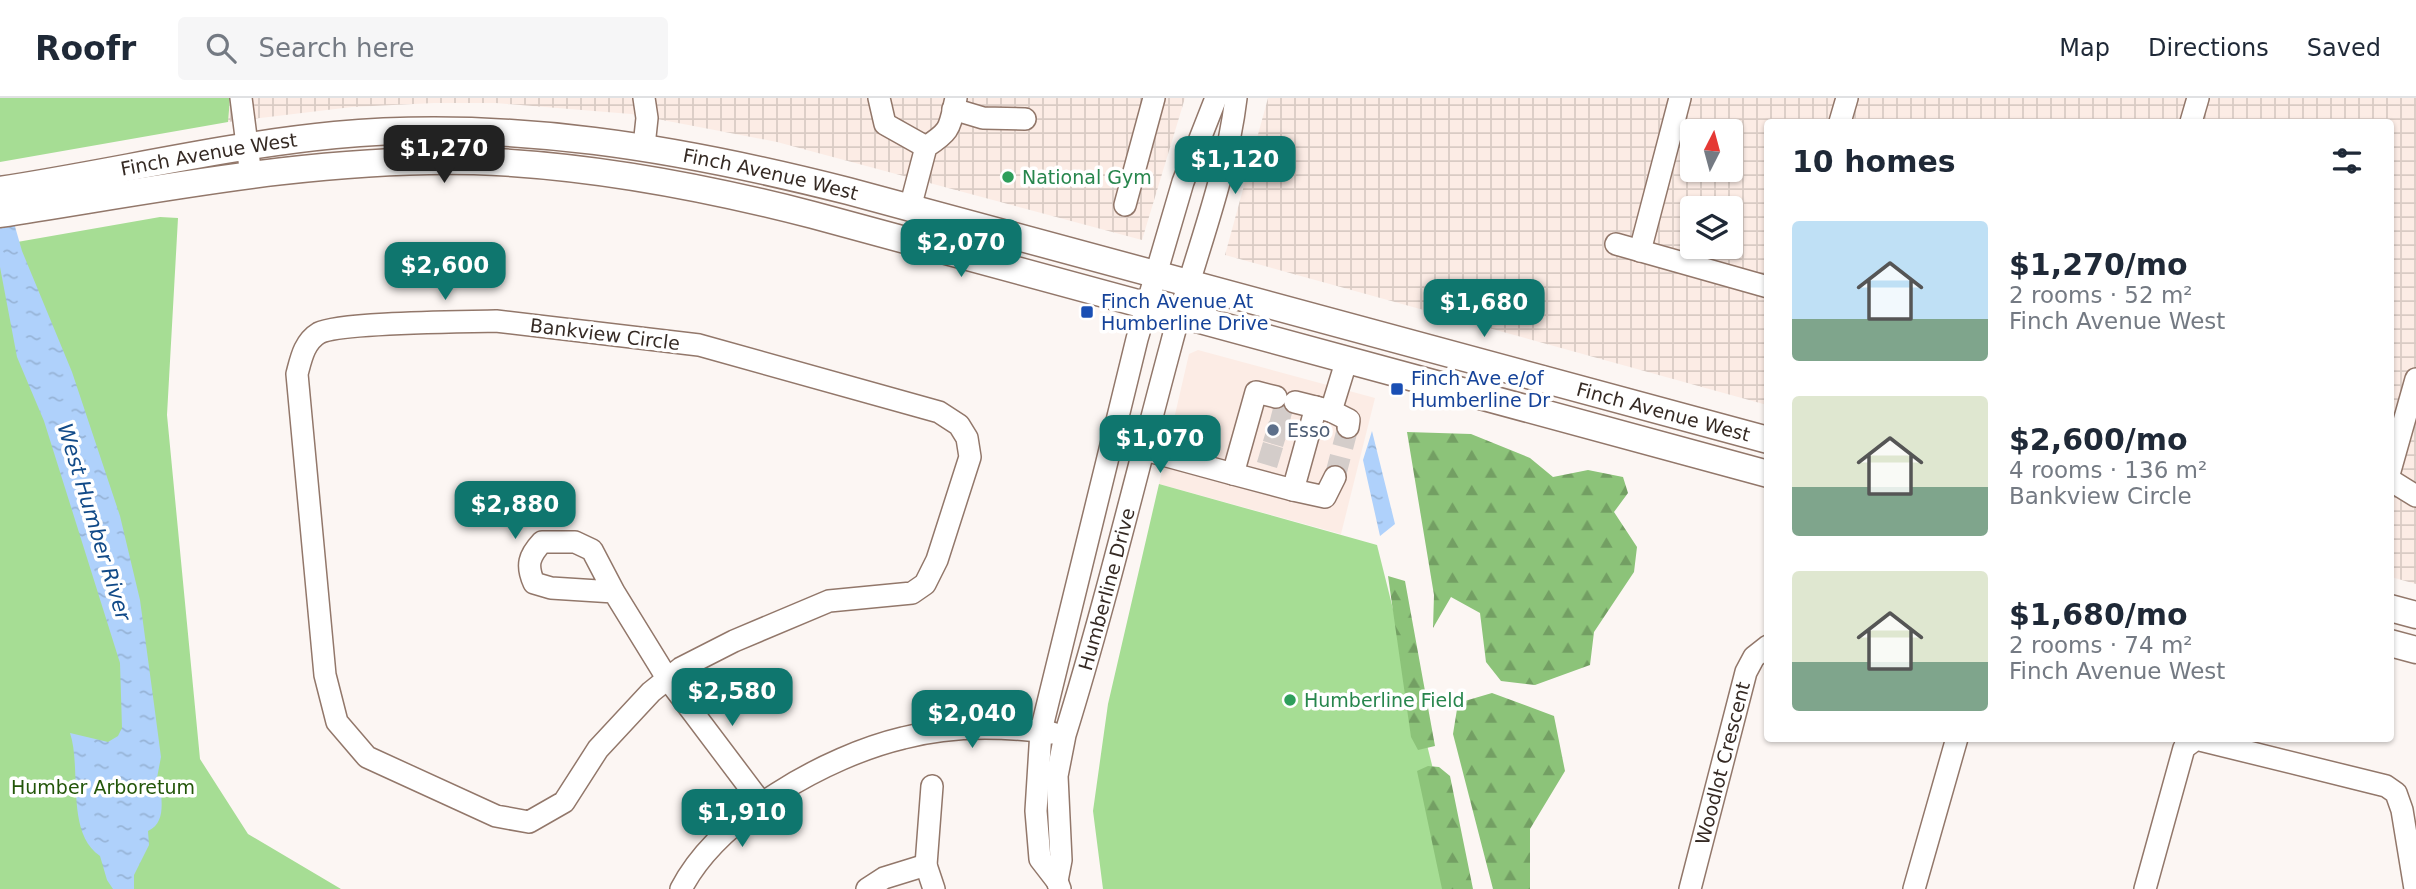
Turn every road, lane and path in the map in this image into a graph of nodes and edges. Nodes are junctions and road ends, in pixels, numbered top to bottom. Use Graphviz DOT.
graph roads {
  1 [pos="241,98"];
  2 [pos="644,98"];
  3 [pos="879,98"];
  4 [pos="1154,98"];
  5 [pos="1216,98"];
  6 [pos="1236,98"];
  7 [pos="1680,98"];
  8 [pos="1847,98"];
  9 [pos="2198,98"];
  10 [pos="955,104"];
  11 [pos="1025,119"];
  12 [pos="1841,119"];
  13 [pos="2193,119"];
  14 [pos="644,146"];
  15 [pos="247,147"];
  16 [pos="926,147"];
  17 [pos="251,176"];
  18 [pos="0,190"];
  19 [pos="71,191"];
  20 [pos="1125,205"];
  21 [pos="910,208"];
  22 [pos="0,214"];
  23 [pos="1616,244"];
  24 [pos="1640,251"];
  25 [pos="1156,275"];
  26 [pos="1188,284"];
  27 [pos="1764,286"];
  28 [pos="1147,305"];
  29 [pos="1180,314"];
  30 [pos="1347,359"];
  31 [pos="2416,379"];
  32 [pos="1287,417"];
  33 [pos="1348,428"];
  34 [pos="1764,439"];
  35 [pos="1144,450"];
  36 [pos="1270,455"];
  37 [pos="2394,457"];
  38 [pos="1764,473"];
  39 [pos="1233,474"];
  40 [pos="1335,477"];
  41 [pos="2394,482"];
  42 [pos="1293,490"];
  43 [pos="2415,495"];
  44 [pos="614,592"];
  45 [pos="2394,609"];
  46 [pos="2416,615"];
  47 [pos="2394,644"];
  48 [pos="1764,649"];
  49 [pos="2416,650"];
  50 [pos="667,678"];
  51 [pos="1041,732"];
  52 [pos="1065,735"];
  53 [pos="1956,742"];
  54 [pos="2192,742"];
  55 [pos="2208,742"];
  56 [pos="932,786"];
  57 [pos="762,804"];
  58 [pos="926,865"];
  59 [pos="1059,885"];
  60 [pos="681,889"];
  61 [pos="867,889"];
  62 [pos="934,889"];
  63 [pos="1690,889"];
  64 [pos="1914,889"];
  65 [pos="2145,889"];
  66 [pos="2415,889"];
  1 -- 15 [label="street"];
  2 -- 14 [label="street"];
  3 -- 16 [label="street"];
  4 -- 20 [label="street"];
  5 -- 25 [label="street, Humberline Drive"];
  6 -- 26 [label="street, Humberline Drive"];
  7 -- 24 [label="street"];
  8 -- 12 [label="street"];
  9 -- 13 [label="street"];
  10 -- 11 [label="street"];
  10 -- 16 [label="street"];
  14 -- 15 [label="main road, Finch Avenue West"];
  14 -- 21 [label="main road, Finch Avenue West"];
  15 -- 17 [label="street"];
  15 -- 19 [label="main road, Finch Avenue West"];
  16 -- 21 [label="street"];
  17 -- 19 [label="main road, Finch Avenue West"];
  17 -- 28 [label="main road, Finch Avenue West"];
  18 -- 19 [label="main road, Finch Avenue West"];
  19 -- 22 [label="main road, Finch Avenue West"];
  21 -- 25 [label="main road, Finch Avenue West"];
  23 -- 24 [label="street"];
  24 -- 27 [label="street"];
  25 -- 26 [label="main road, Finch Avenue West"];
  25 -- 28 [label="street, Humberline Drive"];
  26 -- 29 [label="street, Humberline Drive"];
  26 -- 34 [label="main road, Finch Avenue West"];
  28 -- 29 [label="main road, Finch Avenue West"];
  28 -- 51 [label="street, Humberline Drive"];
  29 -- 30 [label="main road, Finch Avenue West"];
  29 -- 35 [label="street, Humberline Drive"];
  30 -- 32 [label="street"];
  30 -- 38 [label="main road, Finch Avenue West"];
  31 -- 37 [label="street"];
  32 -- 33 [label="street"];
  32 -- 36 [label="street"];
  32 -- 36 [label="street"];
  35 -- 39 [label="street"];
  35 -- 52 [label="street, Humberline Drive"];
  36 -- 39 [label="street"];
  36 -- 42 [label="street"];
  39 -- 42 [label="street"];
  40 -- 42 [label="street"];
  41 -- 43 [label="street"];
  44 -- 50 [label="street"];
  45 -- 46 [label="main road"];
  47 -- 49 [label="main road"];
  48 -- 63 [label="street, Woodlot Crescent"];
  50 -- 50 [label="street, Bankview Circle"];
  50 -- 57 [label="street"];
  51 -- 52 [label="street"];
  51 -- 57 [label="street"];
  51 -- 59 [label="street, Humberline Drive"];
  52 -- 59 [label="street, Humberline Drive"];
  53 -- 64 [label="street"];
  54 -- 65 [label="street"];
  55 -- 66 [label="street"];
  56 -- 58 [label="street"];
  57 -- 60 [label="street"];
  58 -- 61 [label="street"];
  58 -- 62 [label="street"];
}
